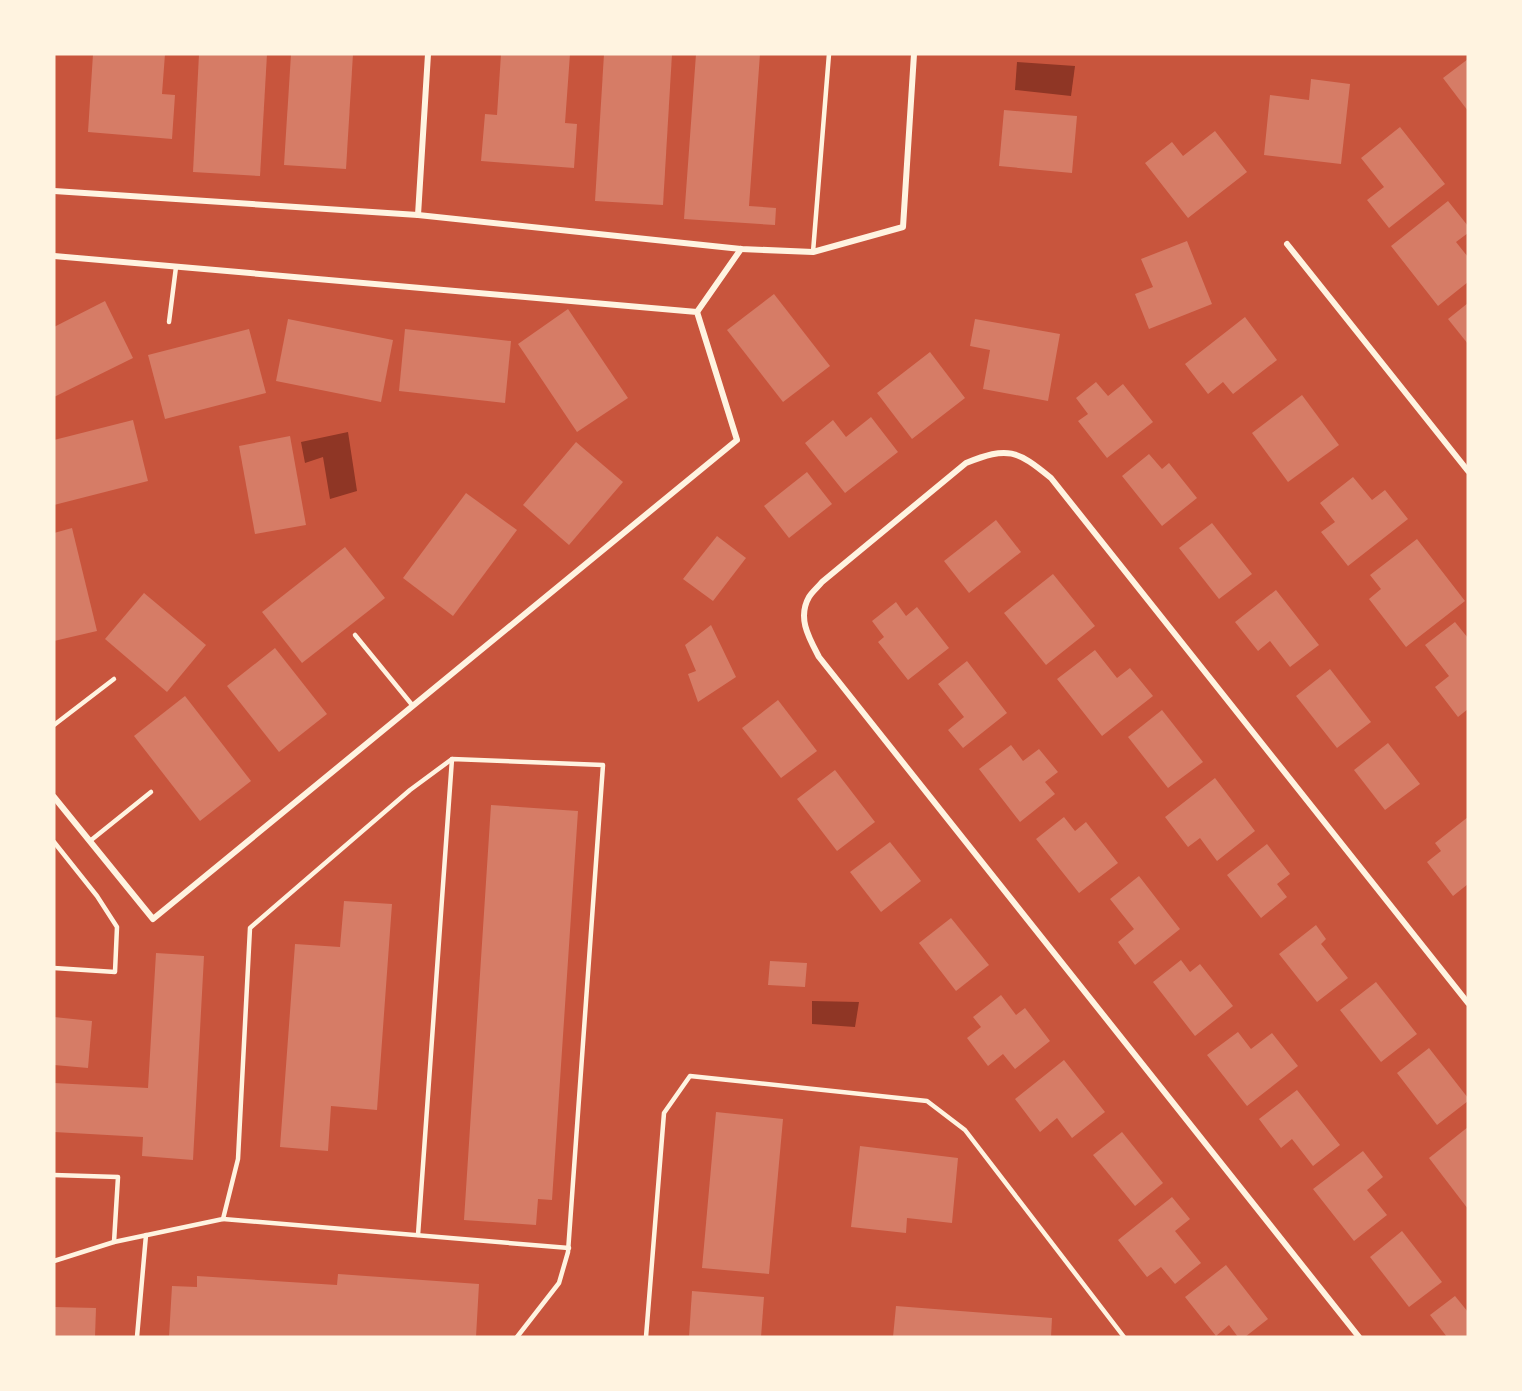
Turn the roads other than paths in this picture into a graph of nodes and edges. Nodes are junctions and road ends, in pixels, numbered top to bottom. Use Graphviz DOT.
graph roads {
  1 [pos="428,54"];
  2 [pos="829,54"];
  3 [pos="914,54"];
  4 [pos="54,191"];
  5 [pos="418,215"];
  6 [pos="1287,244"];
  7 [pos="741,249"];
  8 [pos="813,252"];
  9 [pos="54,256"];
  10 [pos="176,267"];
  11 [pos="698,312"];
  12 [pos="169,322"];
  13 [pos="1468,471"];
  14 [pos="355,635"];
  15 [pos="114,679"];
  16 [pos="413,706"];
  17 [pos="54,725"];
  18 [pos="452,759"];
  19 [pos="151,792"];
  20 [pos="54,797"];
  21 [pos="54,842"];
  22 [pos="90,842"];
  23 [pos="54,968"];
  24 [pos="1468,1003"];
  25 [pos="54,1175"];
  26 [pos="223,1219"];
  27 [pos="146,1235"];
  28 [pos="417,1235"];
  29 [pos="114,1242"];
  30 [pos="569,1248"];
  31 [pos="54,1261"];
  32 [pos="137,1337"];
  33 [pos="518,1337"];
  34 [pos="646,1337"];
  35 [pos="1124,1337"];
  36 [pos="1359,1337"];
  1 -- 5 [label="street"];
  2 -- 8 [label="lane"];
  3 -- 8 [label="street"];
  4 -- 5 [label="street"];
  5 -- 7 [label="street"];
  6 -- 13 [label="street"];
  7 -- 8 [label="street"];
  7 -- 11 [label="street"];
  9 -- 10 [label="street"];
  10 -- 11 [label="street"];
  10 -- 12 [label="lane"];
  11 -- 16 [label="street"];
  14 -- 16 [label="lane"];
  15 -- 17 [label="lane"];
  16 -- 22 [label="street"];
  18 -- 26 [label="lane"];
  18 -- 28 [label="lane"];
  18 -- 30 [label="lane"];
  19 -- 22 [label="lane"];
  20 -- 22 [label="street"];
  21 -- 23 [label="lane"];
  24 -- 36 [label="street"];
  25 -- 29 [label="lane"];
  26 -- 27 [label="lane"];
  26 -- 28 [label="lane"];
  27 -- 29 [label="lane"];
  27 -- 32 [label="lane"];
  28 -- 30 [label="lane"];
  29 -- 31 [label="lane"];
  30 -- 33 [label="lane"];
  34 -- 35 [label="lane"];
}
